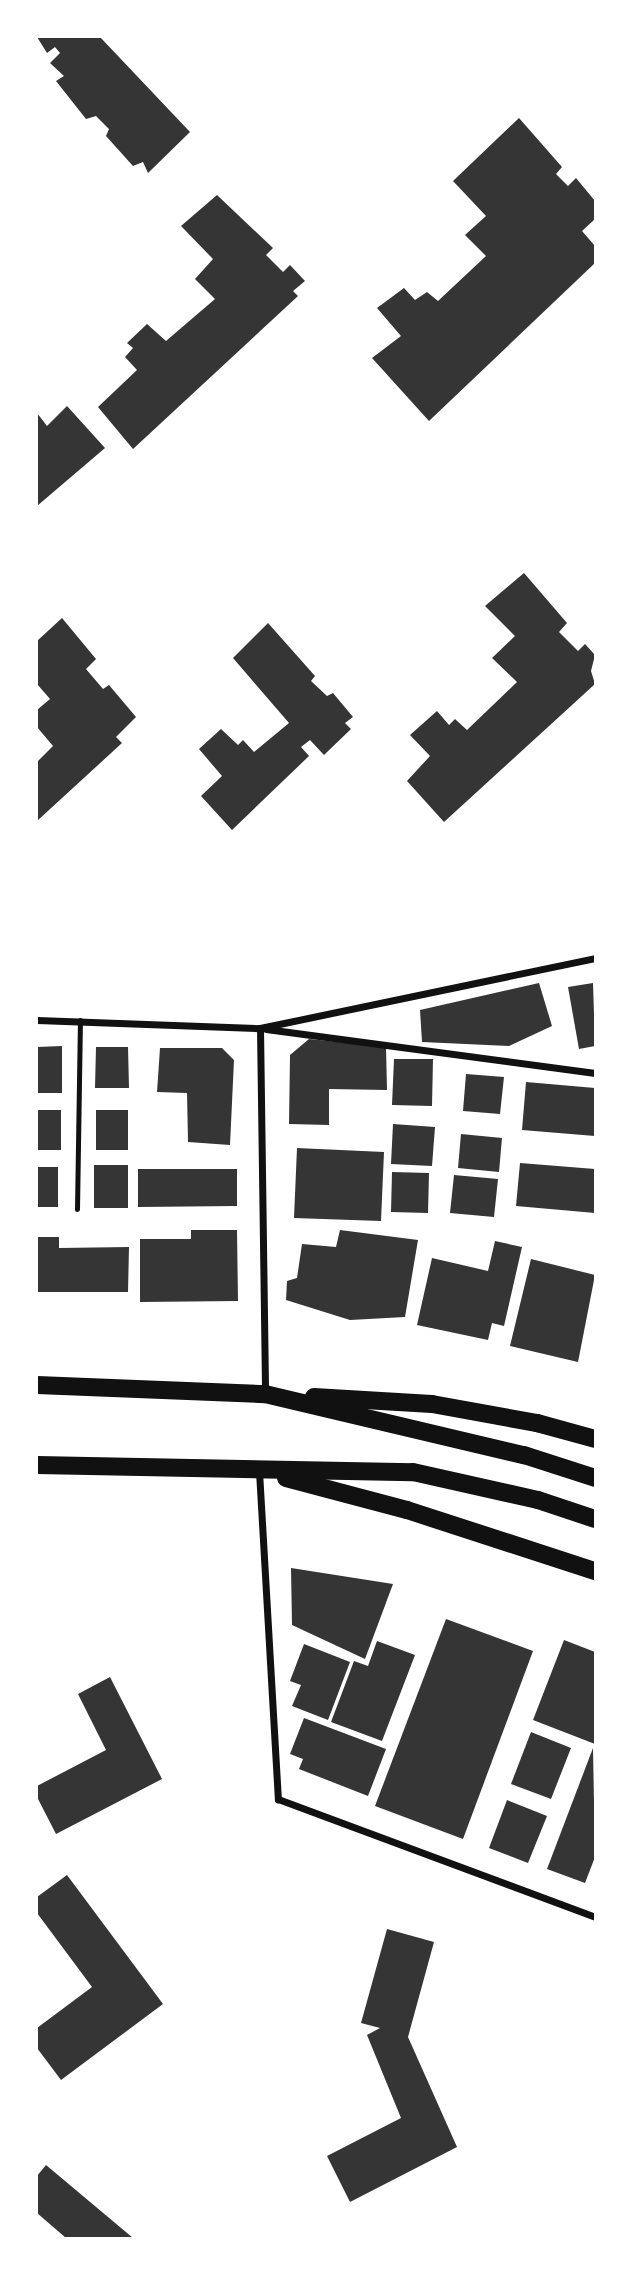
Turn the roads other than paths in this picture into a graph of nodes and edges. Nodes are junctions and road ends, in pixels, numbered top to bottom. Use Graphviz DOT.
graph roads {
  1 [pos="595,958"];
  2 [pos="37,1020"];
  3 [pos="80,1020"];
  4 [pos="260,1028"];
  5 [pos="595,1073"];
  6 [pos="77,1209"];
  7 [pos="37,1385"];
  8 [pos="265,1394"];
  9 [pos="595,1439"];
  10 [pos="37,1465"];
  11 [pos="259,1471"];
  12 [pos="595,1478"];
  13 [pos="595,1519"];
  14 [pos="595,1571"];
  15 [pos="595,1917"];
  1 -- 4 [label="street"];
  2 -- 3 [label="street"];
  3 -- 4 [label="street"];
  3 -- 6 [label="lane"];
  4 -- 5 [label="street"];
  4 -- 8 [label="street"];
  7 -- 8 [label="main road"];
  8 -- 9 [label="main road"];
  8 -- 12 [label="main road"];
  10 -- 11 [label="main road"];
  11 -- 13 [label="main road"];
  11 -- 14 [label="main road"];
  11 -- 15 [label="street"];
}
